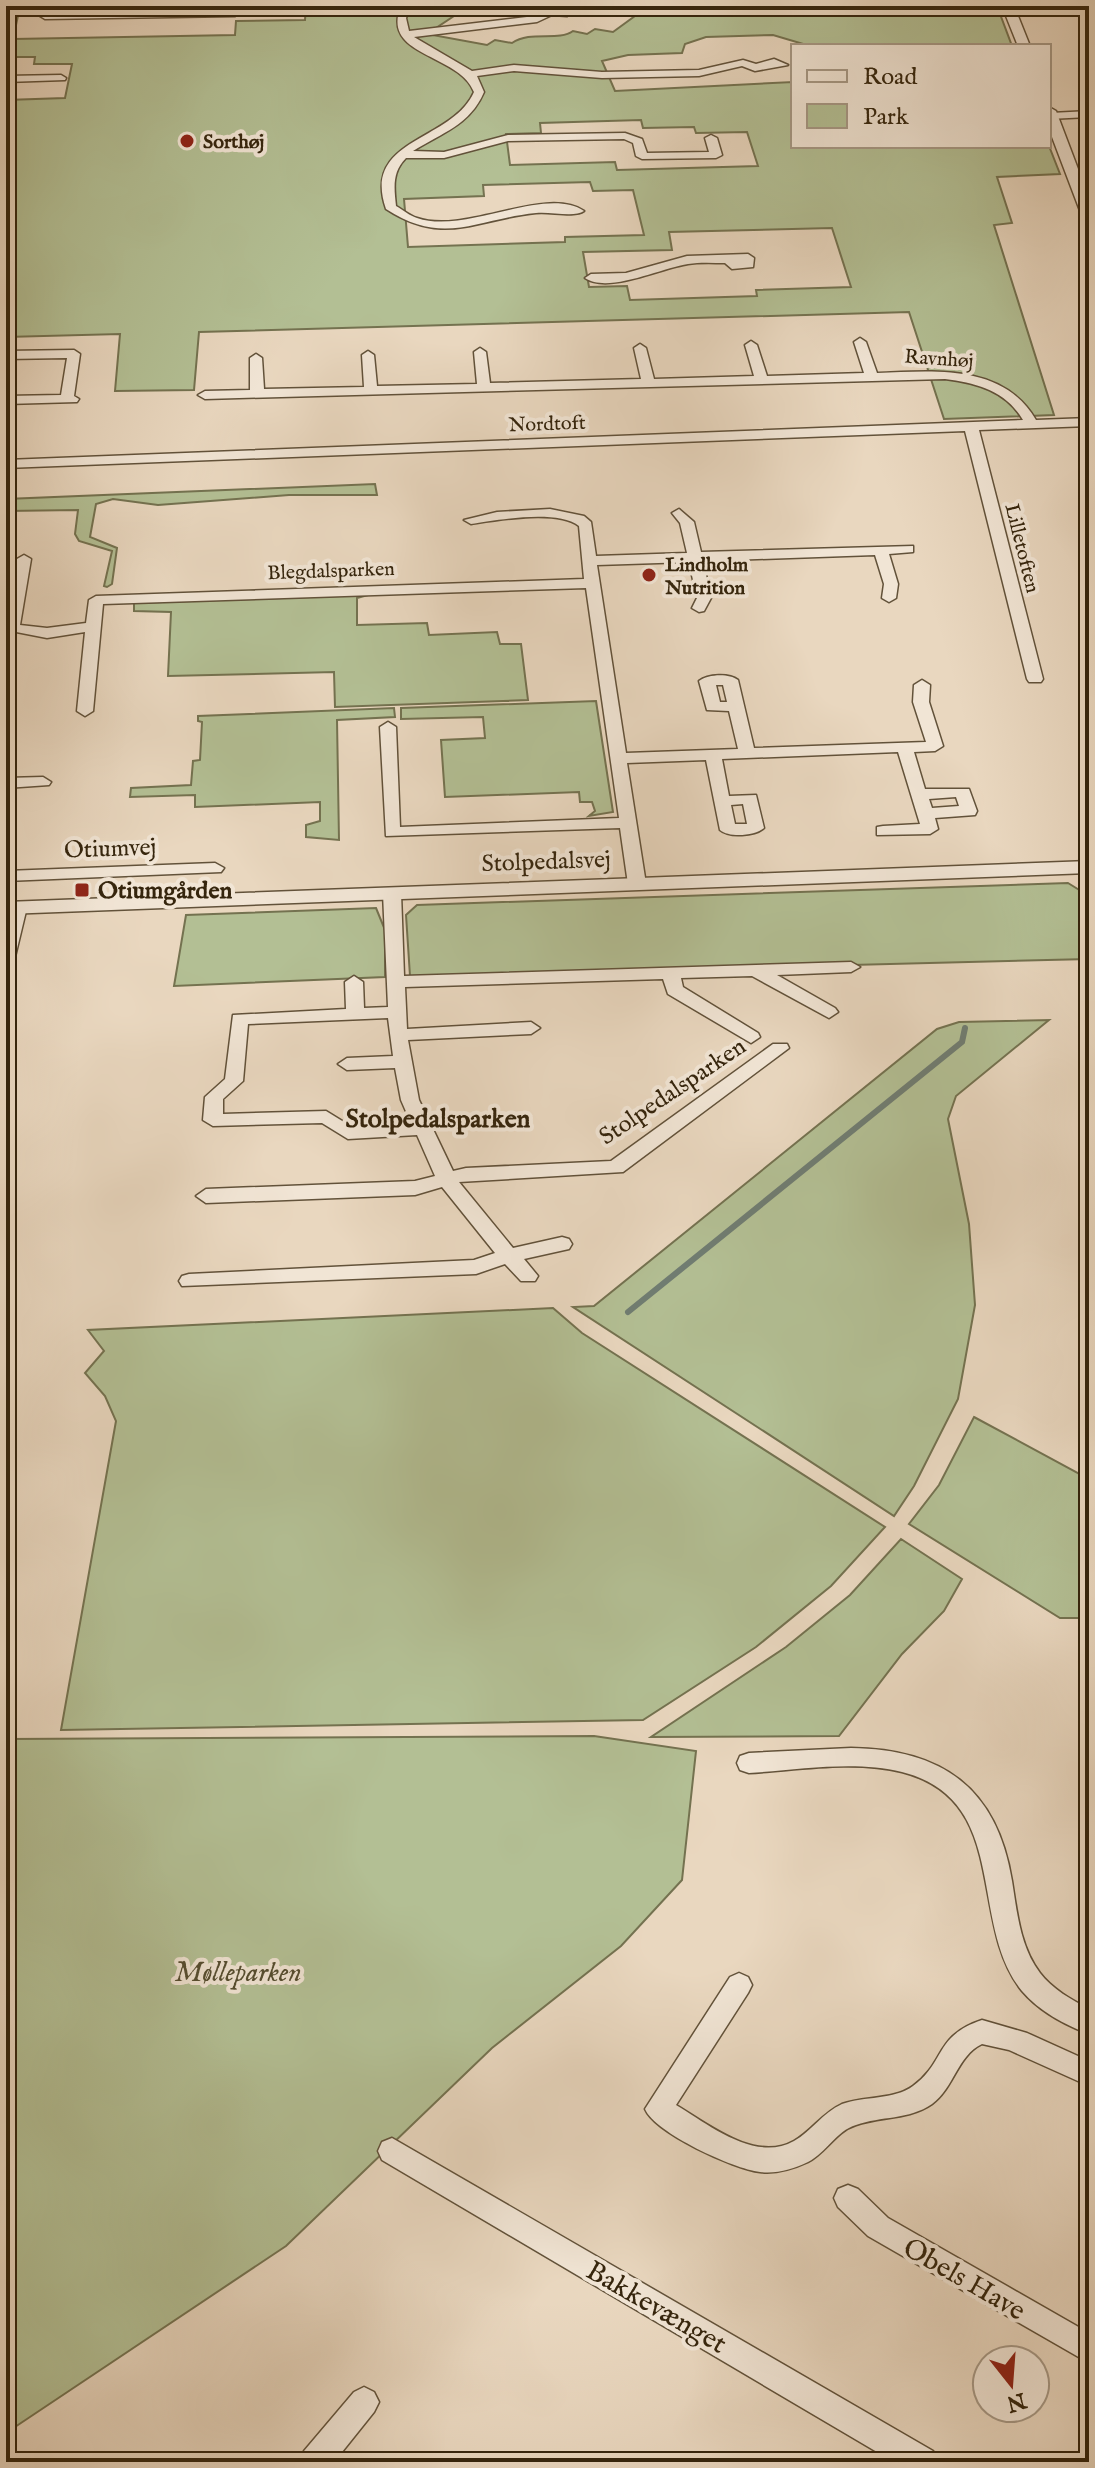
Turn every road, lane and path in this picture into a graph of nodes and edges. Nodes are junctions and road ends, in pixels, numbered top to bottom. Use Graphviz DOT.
graph roads {
  1 [pos="47,6"];
  2 [pos="406,6"];
  3 [pos="575,6"];
  4 [pos="1008,6"];
  5 [pos="1084,6"];
  6 [pos="548,9"];
  7 [pos="235,13"];
  8 [pos="1089,13"];
  9 [pos="405,35"];
  10 [pos="1023,44"];
  11 [pos="783,65"];
  12 [pos="470,74"];
  13 [pos="61,78"];
  14 [pos="6,79"];
  15 [pos="1051,113"];
  16 [pos="1089,114"];
  17 [pos="1051,116"];
  18 [pos="711,138"];
  19 [pos="401,154"];
  20 [pos="578,211"];
  21 [pos="1089,216"];
  22 [pos="730,259"];
  23 [pos="591,278"];
  24 [pos="860,342"];
  25 [pos="751,345"];
  26 [pos="640,348"];
  27 [pos="480,352"];
  28 [pos="6,355"];
  29 [pos="368,355"];
  30 [pos="256,358"];
  31 [pos="872,376"];
  32 [pos="761,379"];
  33 [pos="648,382"];
  34 [pos="484,387"];
  35 [pos="371,390"];
  36 [pos="257,393"];
  37 [pos="205,395"];
  38 [pos="6,400"];
  39 [pos="1089,422"];
  40 [pos="1032,424"];
  41 [pos="971,426"];
  42 [pos="6,464"];
  43 [pos="679,513"];
  44 [pos="471,520"];
  45 [pos="908,549"];
  46 [pos="881,551"];
  47 [pos="694,558"];
  48 [pos="24,559"];
  49 [pos="589,561"];
  50 [pos="592,583"];
  51 [pos="889,598"];
  52 [pos="699,608"];
  53 [pos="94,626"];
  54 [pos="1035,679"];
  55 [pos="922,685"];
  56 [pos="736,706"];
  57 [pos="85,711"];
  58 [pos="388,727"];
  59 [pos="904,747"];
  60 [pos="747,753"];
  61 [pos="713,755"];
  62 [pos="618,758"];
  63 [pos="43,782"];
  64 [pos="6,783"];
  65 [pos="919,794"];
  66 [pos="722,801"];
  67 [pos="925,813"];
  68 [pos="628,823"];
  69 [pos="883,831"];
  70 [pos="1089,867"];
  71 [pos="215,868"];
  72 [pos="6,876"];
  73 [pos="637,884"];
  74 [pos="392,893"];
  75 [pos="12,907"];
  76 [pos="6,957"];
  77 [pos="851,967"];
  78 [pos="753,969"];
  79 [pos="671,972"];
  80 [pos="354,982"];
  81 [pos="396,982"];
  82 [pos="397,1012"];
  83 [pos="829,1012"];
  84 [pos="355,1014"];
  85 [pos="531,1028"];
  86 [pos="398,1035"];
  87 [pos="751,1037"];
  88 [pos="780,1048"];
  89 [pos="400,1062"];
  90 [pos="347,1064"];
  91 [pos="421,1129"];
  92 [pos="447,1180"];
  93 [pos="206,1196"];
  94 [pos="562,1244"];
  95 [pos="507,1256"];
  96 [pos="528,1276"];
  97 [pos="189,1281"];
  98 [pos="749,1763"];
  99 [pos="739,1985"];
  100 [pos="1089,2022"];
  101 [pos="1089,2074"];
  102 [pos="392,2151"];
  103 [pos="848,2198"];
  104 [pos="1089,2349"];
  105 [pos="364,2402"];
  106 [pos="315,2462"];
  107 [pos="922,2462"];
  1 -- 7 [label="street"];
  2 -- 9 [label="street"];
  3 -- 6 [label="street"];
  4 -- 10 [label="street"];
  5 -- 8 [label="street"];
  6 -- 9 [label="street"];
  9 -- 12 [label="street"];
  11 -- 12 [label="street"];
  12 -- 19 [label="street"];
  13 -- 14 [label="street"];
  15 -- 16 [label="street"];
  17 -- 21 [label="street"];
  18 -- 19 [label="street"];
  19 -- 20 [label="street"];
  22 -- 23 [label="street"];
  24 -- 31 [label="street, Ravnhøj"];
  25 -- 32 [label="street"];
  26 -- 33 [label="street"];
  27 -- 34 [label="street"];
  28 -- 38 [label="street"];
  29 -- 35 [label="street"];
  30 -- 36 [label="street"];
  31 -- 32 [label="street, Ravnhøj"];
  31 -- 40 [label="street, Ravnhøj"];
  32 -- 33 [label="street, Ravnhøj"];
  33 -- 34 [label="street, Ravnhøj"];
  34 -- 35 [label="street, Ravnhøj"];
  35 -- 36 [label="street, Ravnhøj"];
  36 -- 37 [label="street, Ravnhøj"];
  39 -- 40 [label="street, Nordtoft"];
  40 -- 41 [label="street, Nordtoft"];
  41 -- 42 [label="street, Nordtoft"];
  41 -- 54 [label="street, Lilletoften"];
  43 -- 47 [label="street"];
  44 -- 49 [label="street"];
  45 -- 46 [label="street"];
  46 -- 47 [label="street"];
  46 -- 51 [label="street"];
  47 -- 49 [label="street"];
  47 -- 52 [label="street"];
  48 -- 53 [label="street"];
  49 -- 50 [label="street"];
  50 -- 53 [label="street, Blegdalsparken"];
  50 -- 62 [label="street"];
  53 -- 57 [label="street, Blegdalsparken"];
  55 -- 59 [label="street"];
  56 -- 60 [label="street"];
  58 -- 68 [label="street"];
  59 -- 60 [label="street"];
  59 -- 65 [label="street"];
  60 -- 61 [label="street"];
  61 -- 62 [label="street"];
  61 -- 66 [label="street"];
  62 -- 68 [label="street"];
  63 -- 64 [label="street"];
  65 -- 67 [label="street"];
  65 -- 67 [label="street"];
  67 -- 69 [label="street"];
  68 -- 73 [label="street"];
  70 -- 73 [label="street, Stolpedalsvej"];
  71 -- 72 [label="street, Otiumvej"];
  73 -- 74 [label="street, Stolpedalsvej"];
  74 -- 75 [label="street, Stolpedalsvej"];
  74 -- 81 [label="street"];
  75 -- 76 [label="street"];
  77 -- 78 [label="street"];
  78 -- 79 [label="street"];
  78 -- 83 [label="street"];
  79 -- 81 [label="street"];
  79 -- 87 [label="street, Stolpedalsparken"];
  80 -- 84 [label="street"];
  81 -- 82 [label="street"];
  82 -- 84 [label="street"];
  82 -- 86 [label="street"];
  84 -- 91 [label="street"];
  85 -- 86 [label="street"];
  86 -- 89 [label="street"];
  88 -- 92 [label="street, Stolpedalsparken"];
  89 -- 90 [label="street"];
  89 -- 91 [label="street"];
  91 -- 92 [label="street"];
  92 -- 93 [label="street, Stolpedalsparken"];
  92 -- 95 [label="street"];
  94 -- 95 [label="street"];
  95 -- 96 [label="street"];
  95 -- 97 [label="street"];
  98 -- 100 [label="street"];
  99 -- 101 [label="street"];
  102 -- 107 [label="street, Bakkevænget"];
  103 -- 104 [label="street, Obels Have"];
  105 -- 106 [label="street"];
}
